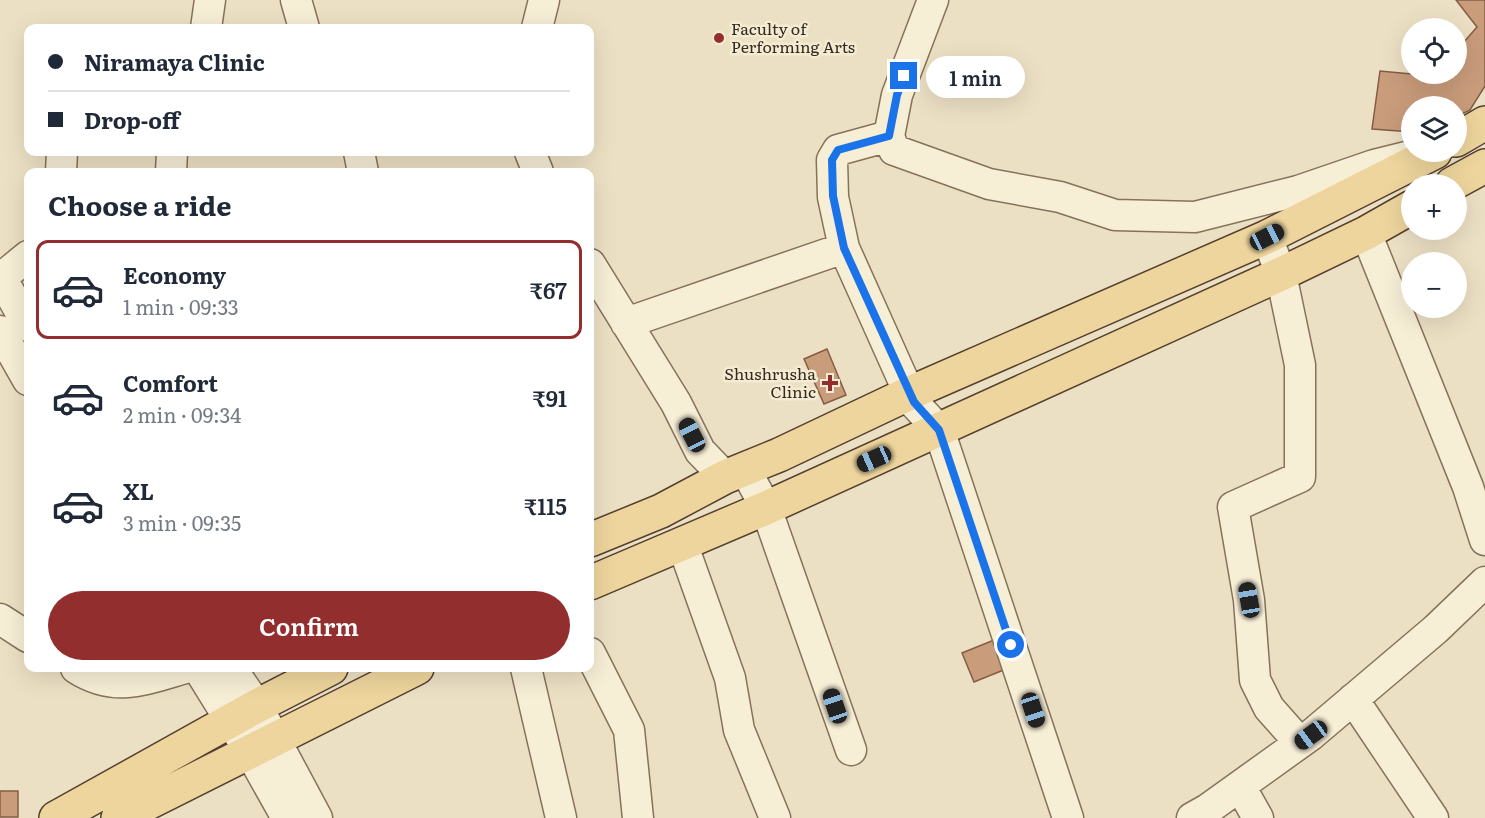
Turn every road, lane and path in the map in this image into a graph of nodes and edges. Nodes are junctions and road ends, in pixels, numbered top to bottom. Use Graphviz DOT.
graph roads {
  1 [pos="210,0"];
  2 [pos="296,0"];
  3 [pos="544,0"];
  4 [pos="933,0"];
  5 [pos="207,24"];
  6 [pos="303,24"];
  7 [pos="538,24"];
  8 [pos="1485,123"];
  9 [pos="1467,134"];
  10 [pos="889,136"];
  11 [pos="1401,158"];
  12 [pos="1415,162"];
  13 [pos="1485,166"];
  14 [pos="1467,176"];
  15 [pos="1401,213"];
  16 [pos="1366,233"];
  17 [pos="1267,237"];
  18 [pos="844,248"];
  19 [pos="24,259"];
  20 [pos="594,271"];
  21 [pos="1281,274"];
  22 [pos="0,277"];
  23 [pos="24,319"];
  24 [pos="626,323"];
  25 [pos="0,331"];
  26 [pos="24,373"];
  27 [pos="910,393"];
  28 [pos="939,430"];
  29 [pos="735,472"];
  30 [pos="766,508"];
  31 [pos="594,538"];
  32 [pos="1485,540"];
  33 [pos="682,543"];
  34 [pos="594,581"];
  35 [pos="1485,582"];
  36 [pos="0,619"];
  37 [pos="24,634"];
  38 [pos="594,661"];
  39 [pos="84,672"];
  40 [pos="171,672"];
  41 [pos="202,672"];
  42 [pos="232,672"];
  43 [pos="323,672"];
  44 [pos="409,672"];
  45 [pos="527,672"];
  46 [pos="1353,699"];
  47 [pos="244,714"];
  48 [pos="1300,743"];
  49 [pos="263,745"];
  50 [pos="851,750"];
  51 [pos="1240,786"];
  52 [pos="65,816"];
  53 [pos="118,818"];
  54 [pos="286,818"];
  55 [pos="317,818"];
  56 [pos="561,818"];
  57 [pos="638,818"];
  58 [pos="775,818"];
  59 [pos="1068,818"];
  60 [pos="1192,818"];
  61 [pos="1258,818"];
  62 [pos="1433,818"];
  1 -- 5 [label="street"];
  2 -- 6 [label="street"];
  3 -- 7 [label="street"];
  4 -- 10 [label="street"];
  8 -- 9 [label="main road"];
  10 -- 11 [label="street"];
  10 -- 18 [label="street"];
  12 -- 17 [label="main road"];
  13 -- 14 [label="main road"];
  15 -- 16 [label="main road"];
  16 -- 21 [label="main road"];
  16 -- 32 [label="street"];
  17 -- 21 [label="street"];
  17 -- 27 [label="main road"];
  18 -- 24 [label="street"];
  18 -- 27 [label="street"];
  19 -- 22 [label="street"];
  20 -- 24 [label="street"];
  21 -- 28 [label="main road"];
  21 -- 48 [label="street"];
  22 -- 23 [label="street"];
  24 -- 29 [label="street"];
  25 -- 26 [label="street"];
  27 -- 28 [label="street"];
  27 -- 29 [label="main road"];
  28 -- 30 [label="main road"];
  28 -- 59 [label="street"];
  29 -- 30 [label="street"];
  29 -- 31 [label="main road"];
  30 -- 33 [label="main road"];
  30 -- 50 [label="street"];
  33 -- 34 [label="main road"];
  33 -- 58 [label="street"];
  35 -- 46 [label="street"];
  36 -- 37 [label="street"];
  38 -- 57 [label="street"];
  39 -- 40 [label="street"];
  41 -- 47 [label="street"];
  42 -- 47 [label="street"];
  43 -- 47 [label="main road"];
  44 -- 49 [label="main road"];
  45 -- 56 [label="street"];
  46 -- 48 [label="street"];
  46 -- 62 [label="street"];
  47 -- 49 [label="street"];
  47 -- 52 [label="main road"];
  48 -- 51 [label="street"];
  49 -- 53 [label="main road"];
  49 -- 54 [label="street"];
  49 -- 55 [label="street"];
  51 -- 60 [label="street"];
  51 -- 61 [label="street"];
}
